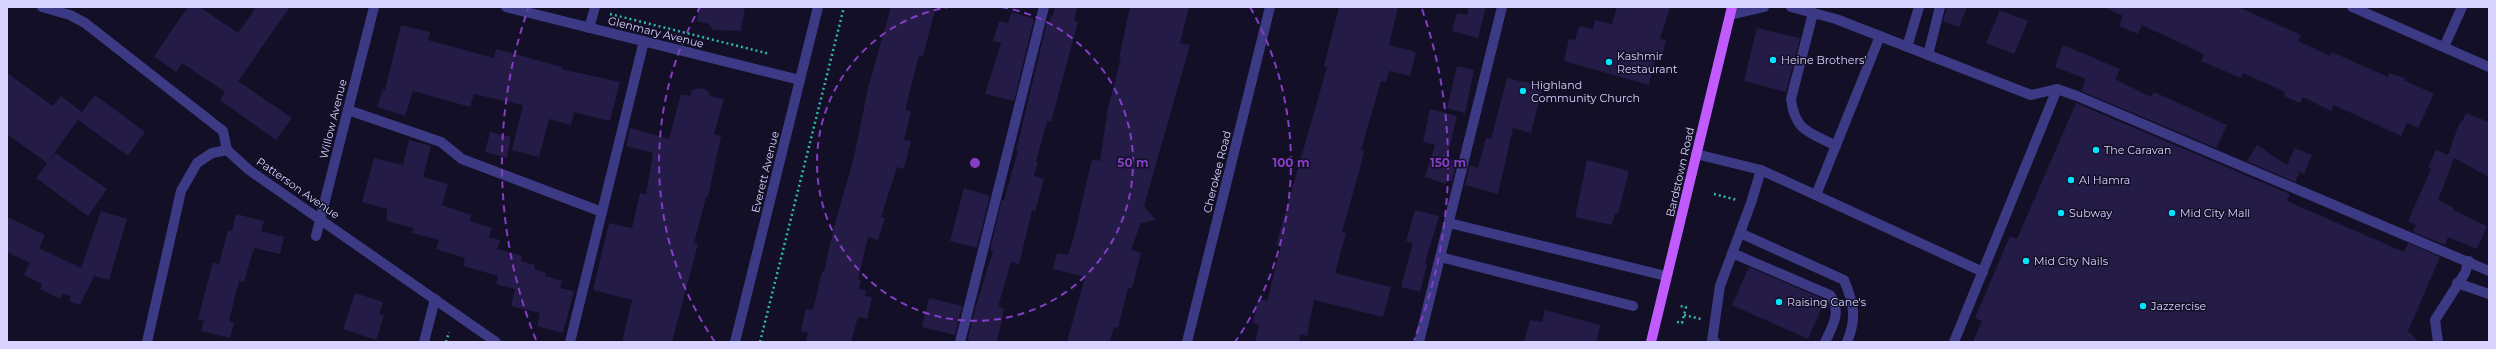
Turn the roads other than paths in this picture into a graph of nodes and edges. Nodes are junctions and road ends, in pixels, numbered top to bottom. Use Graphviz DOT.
graph roads {
  1 [pos="42,7"];
  2 [pos="374,7"];
  3 [pos="506,7"];
  4 [pos="818,7"];
  5 [pos="1044,7"];
  6 [pos="1270,7"];
  7 [pos="1502,7"];
  8 [pos="1764,7"];
  9 [pos="1793,7"];
  10 [pos="1919,7"];
  11 [pos="1940,7"];
  12 [pos="2352,7"];
  13 [pos="2462,7"];
  14 [pos="594,9"];
  15 [pos="1731,11"];
  16 [pos="1813,13"];
  17 [pos="590,28"];
  18 [pos="1880,36"];
  19 [pos="644,41"];
  20 [pos="1907,46"];
  21 [pos="2444,47"];
  22 [pos="1928,55"];
  23 [pos="2489,67"];
  24 [pos="800,80"];
  25 [pos="2057,88"];
  26 [pos="348,110"];
  27 [pos="1836,146"];
  28 [pos="227,150"];
  29 [pos="1696,154"];
  30 [pos="1761,170"];
  31 [pos="1816,195"];
  32 [pos="602,212"];
  33 [pos="321,218"];
  34 [pos="1449,223"];
  35 [pos="1740,233"];
  36 [pos="316,236"];
  37 [pos="1732,253"];
  38 [pos="1440,257"];
  39 [pos="2468,261"];
  40 [pos="2489,270"];
  41 [pos="1983,272"];
  42 [pos="1666,276"];
  43 [pos="2457,283"];
  44 [pos="2489,294"];
  45 [pos="435,299"];
  46 [pos="1633,306"];
  47 [pos="147,342"];
  48 [pos="424,342"];
  49 [pos="496,342"];
  50 [pos="570,342"];
  51 [pos="735,342"];
  52 [pos="960,342"];
  53 [pos="1187,342"];
  54 [pos="1419,342"];
  55 [pos="1651,342"];
  56 [pos="1715,342"];
  57 [pos="1825,342"];
  58 [pos="1847,342"];
  59 [pos="1954,342"];
  60 [pos="2438,342"];
  1 -- 28 [label="street"];
  2 -- 26 [label="street, Willow Avenue"];
  3 -- 17 [label="street, Glenmary Avenue"];
  4 -- 24 [label="street, Everett Avenue"];
  5 -- 52 [label="street"];
  6 -- 53 [label="street, Cherokee Road"];
  7 -- 34 [label="street"];
  8 -- 15 [label="street"];
  9 -- 16 [label="street"];
  10 -- 20 [label="street"];
  11 -- 22 [label="street"];
  12 -- 21 [label="street"];
  13 -- 21 [label="street"];
  14 -- 17 [label="street"];
  15 -- 29 [label="main road, Bardstown Road"];
  16 -- 18 [label="street"];
  16 -- 27 [label="street"];
  17 -- 19 [label="street, Glenmary Avenue"];
  18 -- 20 [label="street"];
  18 -- 27 [label="street"];
  19 -- 24 [label="street, Glenmary Avenue"];
  19 -- 32 [label="street"];
  20 -- 22 [label="street"];
  21 -- 23 [label="street"];
  22 -- 25 [label="street"];
  24 -- 51 [label="street, Everett Avenue"];
  25 -- 39 [label="street"];
  25 -- 41 [label="street"];
  26 -- 32 [label="street"];
  26 -- 33 [label="street, Willow Avenue"];
  27 -- 31 [label="street"];
  28 -- 33 [label="street, Patterson Avenue"];
  28 -- 47 [label="street"];
  29 -- 30 [label="street"];
  29 -- 42 [label="main road, Bardstown Road"];
  30 -- 31 [label="street"];
  30 -- 35 [label="street"];
  31 -- 41 [label="street"];
  32 -- 50 [label="street"];
  33 -- 36 [label="street, Willow Avenue"];
  33 -- 45 [label="street, Patterson Avenue"];
  34 -- 38 [label="street"];
  34 -- 42 [label="street"];
  35 -- 37 [label="street"];
  35 -- 58 [label="street"];
  37 -- 56 [label="street"];
  37 -- 57 [label="street"];
  38 -- 46 [label="street"];
  38 -- 54 [label="street"];
  39 -- 40 [label="street"];
  39 -- 43 [label="street"];
  41 -- 59 [label="street"];
  42 -- 55 [label="main road, Bardstown Road"];
  43 -- 44 [label="street"];
  43 -- 60 [label="street"];
  45 -- 48 [label="street"];
  45 -- 49 [label="street, Patterson Avenue"];
}
